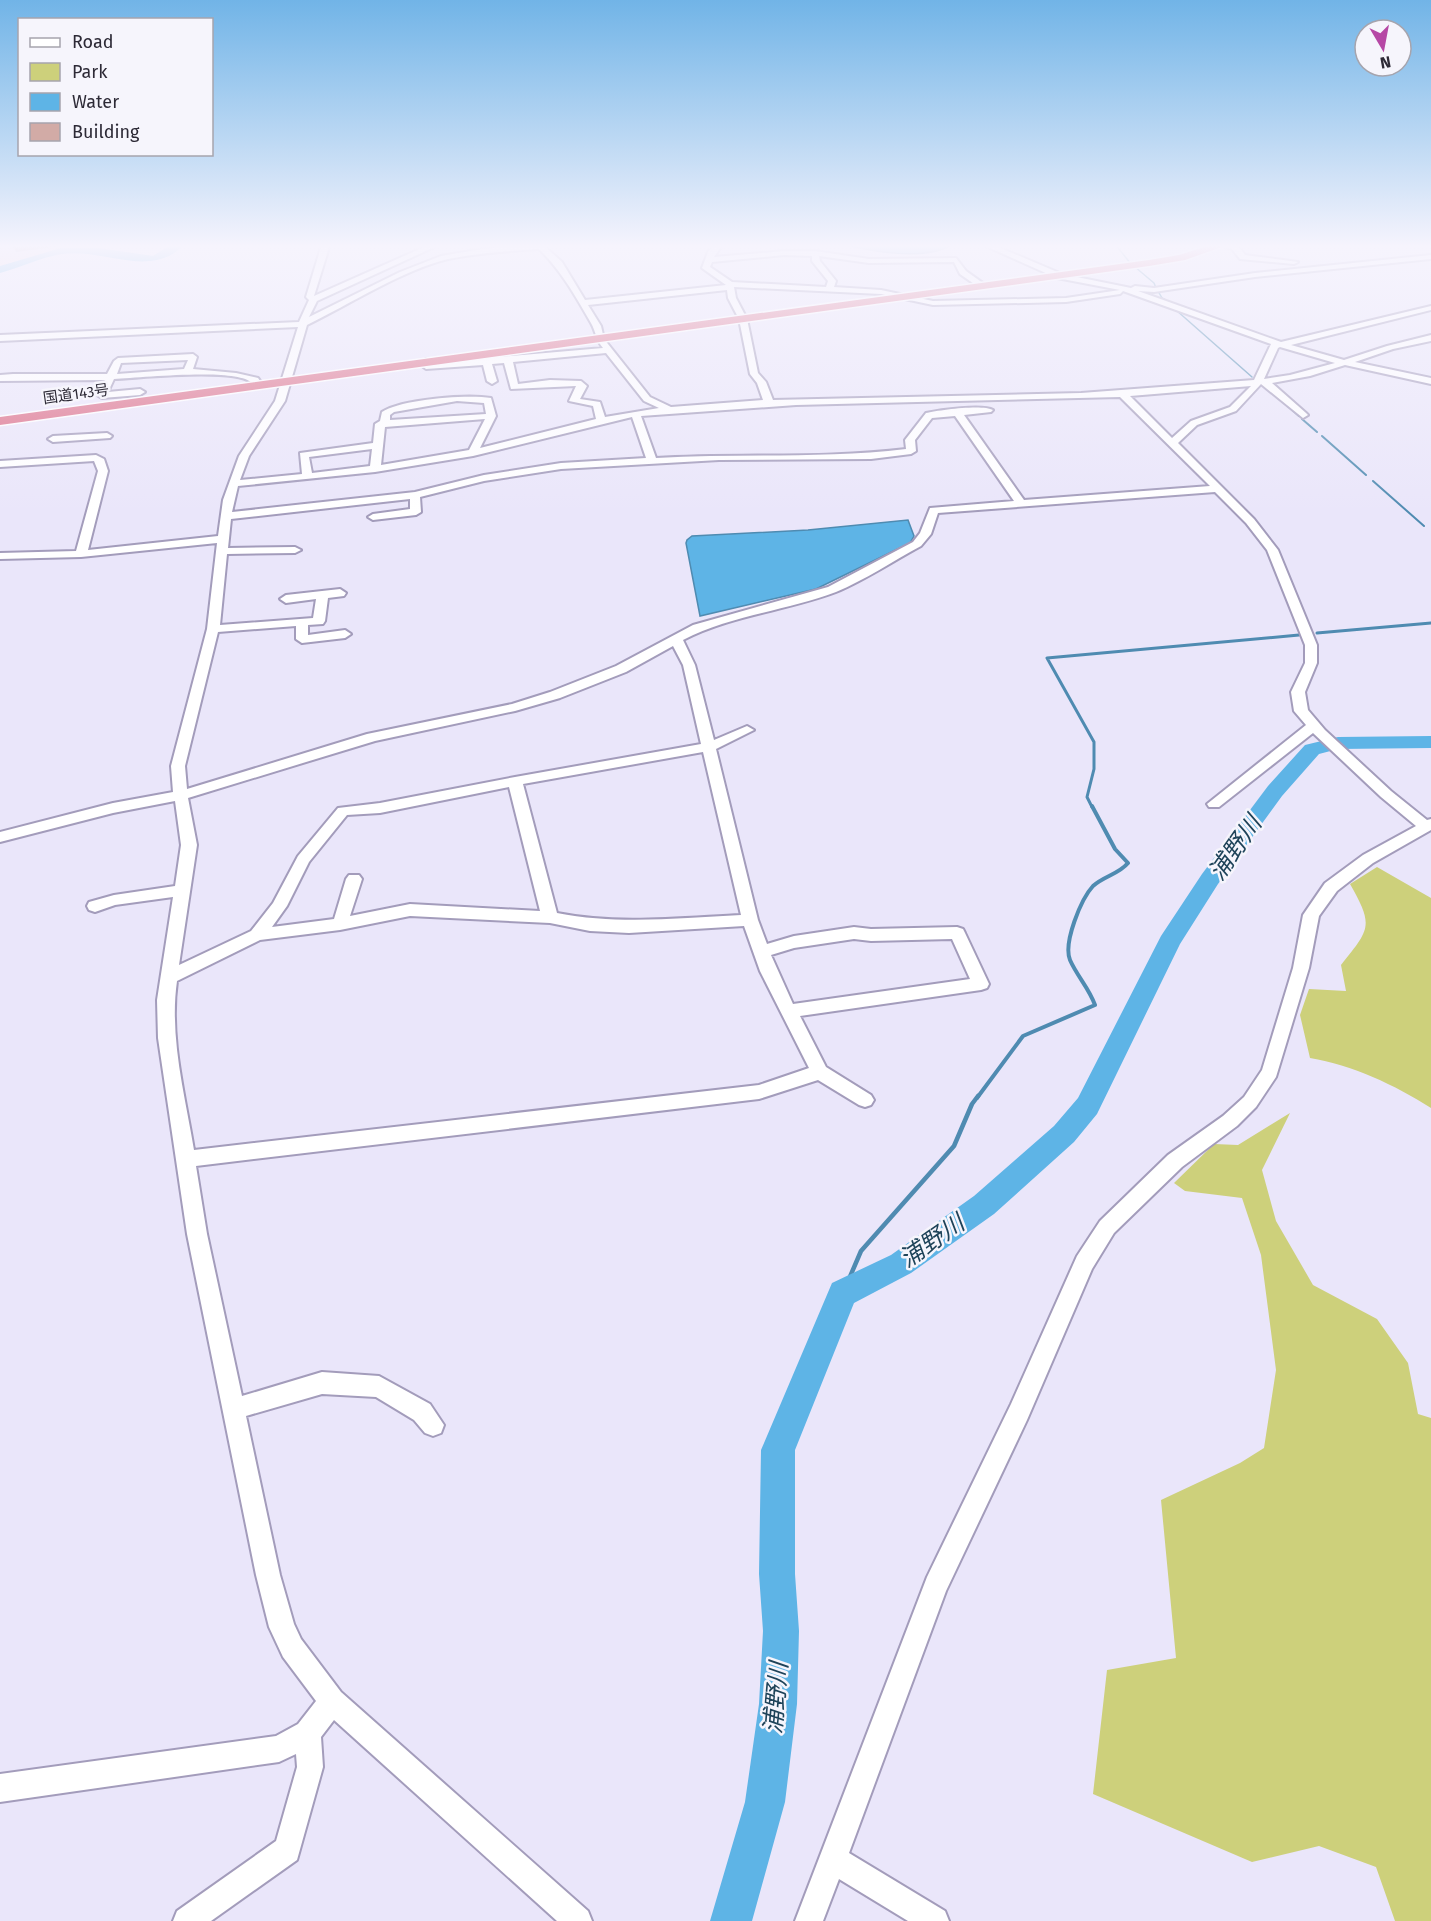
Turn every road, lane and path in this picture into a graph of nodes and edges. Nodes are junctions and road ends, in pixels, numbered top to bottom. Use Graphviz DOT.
graph roads {
  1 [pos="94,334"];
  2 [pos="299,334"];
  3 [pos="599,334"];
  4 [pos="638,334"];
  5 [pos="746,334"];
  6 [pos="1250,334"];
  7 [pos="1323,334"];
  8 [pos="0,338"];
  9 [pos="1431,338"];
  10 [pos="600,339"];
  11 [pos="1279,344"];
  12 [pos="609,350"];
  13 [pos="155,359"];
  14 [pos="508,360"];
  15 [pos="426,362"];
  16 [pos="487,362"];
  17 [pos="1342,362"];
  18 [pos="188,372"];
  19 [pos="148,375"];
  20 [pos="110,376"];
  21 [pos="0,378"];
  22 [pos="287,381"];
  23 [pos="492,381"];
  24 [pos="1431,381"];
  25 [pos="1262,382"];
  26 [pos="258,385"];
  27 [pos="1122,393"];
  28 [pos="138,397"];
  29 [pos="1008,398"];
  30 [pos="769,403"];
  31 [pos="669,410"];
  32 [pos="957,411"];
  33 [pos="636,414"];
  34 [pos="1303,415"];
  35 [pos="491,416"];
  36 [pos="0,421"];
  37 [pos="385,422"];
  38 [pos="602,422"];
  39 [pos="107,436"];
  40 [pos="71,438"];
  41 [pos="53,439"];
  42 [pos="1172,443"];
  43 [pos="377,445"];
  44 [pos="474,453"];
  45 [pos="651,459"];
  46 [pos="60,460"];
  47 [pos="0,464"];
  48 [pos="375,469"];
  49 [pos="308,477"];
  50 [pos="234,483"];
  51 [pos="1217,489"];
  52 [pos="415,495"];
  53 [pos="1020,503"];
  54 [pos="227,516"];
  55 [pos="373,517"];
  56 [pos="224,545"];
  57 [pos="295,550"];
  58 [pos="81,554"];
  59 [pos="0,556"];
  60 [pos="340,593"];
  61 [pos="323,595"];
  62 [pos="286,599"];
  63 [pos="302,622"];
  64 [pos="213,629"];
  65 [pos="345,634"];
  66 [pos="676,638"];
  67 [pos="1317,729"];
  68 [pos="747,730"];
  69 [pos="709,747"];
  70 [pos="515,781"];
  71 [pos="182,795"];
  72 [pos="1214,804"];
  73 [pos="1428,825"];
  74 [pos="0,837"];
  75 [pos="354,879"];
  76 [pos="183,890"];
  77 [pos="95,906"];
  78 [pos="550,917"];
  79 [pos="750,920"];
  80 [pos="340,924"];
  81 [pos="257,935"];
  82 [pos="761,952"];
  83 [pos="170,977"];
  84 [pos="788,1011"];
  85 [pos="820,1072"];
  86 [pos="865,1100"];
  87 [pos="187,1159"];
  88 [pos="233,1409"];
  89 [pos="433,1425"];
  90 [pos="332,1701"];
  91 [pos="307,1733"];
  92 [pos="0,1788"];
  93 [pos="833,1859"];
  94 [pos="187,1921"];
  95 [pos="578,1921"];
  96 [pos="809,1921"];
  97 [pos="935,1921"];
  1 -- 8 [label="street"];
  2 -- 22 [label="street"];
  3 -- 10 [label="street"];
  4 -- 10 [label="highway, 国道143号"];
  5 -- 30 [label="street"];
  6 -- 11 [label="street"];
  7 -- 11 [label="street"];
  9 -- 17 [label="street"];
  10 -- 12 [label="street"];
  10 -- 15 [label="highway, 国道143号"];
  11 -- 17 [label="street"];
  11 -- 25 [label="street"];
  12 -- 14 [label="street"];
  12 -- 31 [label="street"];
  13 -- 18 [label="street"];
  13 -- 19 [label="street"];
  13 -- 20 [label="street"];
  14 -- 16 [label="street"];
  14 -- 38 [label="street"];
  15 -- 16 [label="street"];
  15 -- 22 [label="highway, 国道143号"];
  16 -- 23 [label="street"];
  17 -- 24 [label="street"];
  17 -- 25 [label="street"];
  18 -- 19 [label="street"];
  18 -- 26 [label="street"];
  19 -- 20 [label="street"];
  19 -- 28 [label="street"];
  20 -- 21 [label="street"];
  20 -- 28 [label="street"];
  22 -- 26 [label="highway, 国道143号"];
  22 -- 50 [label="street"];
  25 -- 27 [label="street"];
  25 -- 34 [label="street"];
  25 -- 42 [label="street"];
  26 -- 28 [label="highway, 国道143号"];
  27 -- 29 [label="street"];
  27 -- 42 [label="street"];
  28 -- 36 [label="highway, 国道143号"];
  29 -- 30 [label="street"];
  29 -- 32 [label="street"];
  30 -- 31 [label="street"];
  31 -- 33 [label="street"];
  32 -- 45 [label="street"];
  32 -- 53 [label="street"];
  33 -- 38 [label="street"];
  33 -- 45 [label="street"];
  35 -- 37 [label="street"];
  35 -- 37 [label="street"];
  35 -- 44 [label="street"];
  37 -- 43 [label="street"];
  38 -- 44 [label="street"];
  39 -- 40 [label="street"];
  40 -- 41 [label="street"];
  40 -- 46 [label="street"];
  42 -- 51 [label="street"];
  43 -- 48 [label="street"];
  43 -- 49 [label="street"];
  44 -- 48 [label="street"];
  45 -- 52 [label="street"];
  46 -- 47 [label="street"];
  46 -- 58 [label="street"];
  48 -- 49 [label="street"];
  49 -- 50 [label="street"];
  50 -- 54 [label="street"];
  51 -- 53 [label="street"];
  51 -- 67 [label="street"];
  52 -- 54 [label="street"];
  52 -- 55 [label="street"];
  53 -- 66 [label="street"];
  54 -- 56 [label="street"];
  56 -- 57 [label="street"];
  56 -- 58 [label="street"];
  56 -- 64 [label="street"];
  58 -- 59 [label="street"];
  60 -- 61 [label="street"];
  61 -- 62 [label="street"];
  61 -- 63 [label="street"];
  63 -- 64 [label="street"];
  63 -- 65 [label="street"];
  64 -- 71 [label="street"];
  66 -- 69 [label="street"];
  66 -- 71 [label="street"];
  67 -- 72 [label="street"];
  67 -- 73 [label="street"];
  68 -- 69 [label="street"];
  69 -- 70 [label="street"];
  69 -- 79 [label="street"];
  70 -- 78 [label="street"];
  70 -- 81 [label="street"];
  71 -- 74 [label="street"];
  71 -- 76 [label="street"];
  73 -- 93 [label="street"];
  75 -- 80 [label="street"];
  76 -- 77 [label="street"];
  76 -- 83 [label="street"];
  78 -- 79 [label="street"];
  78 -- 80 [label="street"];
  79 -- 82 [label="street"];
  80 -- 81 [label="street"];
  81 -- 83 [label="street"];
  82 -- 84 [label="street"];
  82 -- 84 [label="street"];
  83 -- 87 [label="street"];
  84 -- 85 [label="street"];
  85 -- 86 [label="street"];
  85 -- 87 [label="street"];
  87 -- 88 [label="street"];
  88 -- 89 [label="street"];
  88 -- 90 [label="street"];
  90 -- 91 [label="street"];
  90 -- 95 [label="street"];
  91 -- 92 [label="street"];
  91 -- 94 [label="street"];
  93 -- 96 [label="street"];
  93 -- 97 [label="street"];
}
